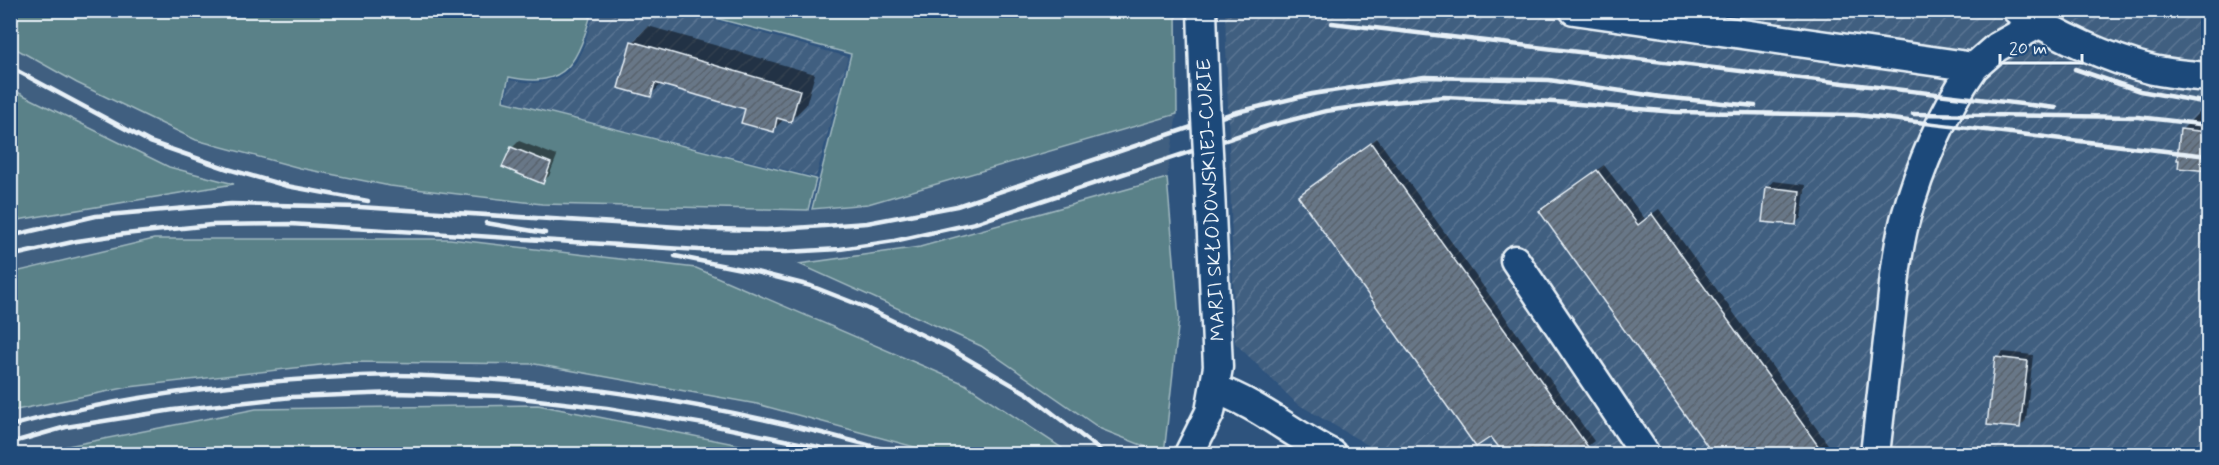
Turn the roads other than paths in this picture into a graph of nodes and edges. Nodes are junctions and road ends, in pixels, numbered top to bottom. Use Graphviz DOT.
graph roads {
  1 [pos="1202,10"];
  2 [pos="1574,10"];
  3 [pos="2035,15"];
  4 [pos="1974,67"];
  5 [pos="2208,77"];
  6 [pos="1515,260"];
  7 [pos="1215,388"];
  8 [pos="1189,454"];
  9 [pos="1332,454"];
  10 [pos="1645,454"];
  11 [pos="1875,454"];
  1 -- 7 [label="street, MARII SKŁODOWSKIEJ-CURIE, bridge"];
  2 -- 4 [label="street"];
  3 -- 4 [label="street"];
  3 -- 5 [label="street"];
  4 -- 11 [label="street"];
  6 -- 10 [label="street"];
  7 -- 8 [label="street, MARII SKŁODOWSKIEJ-CURIE"];
  7 -- 9 [label="street"];
}
